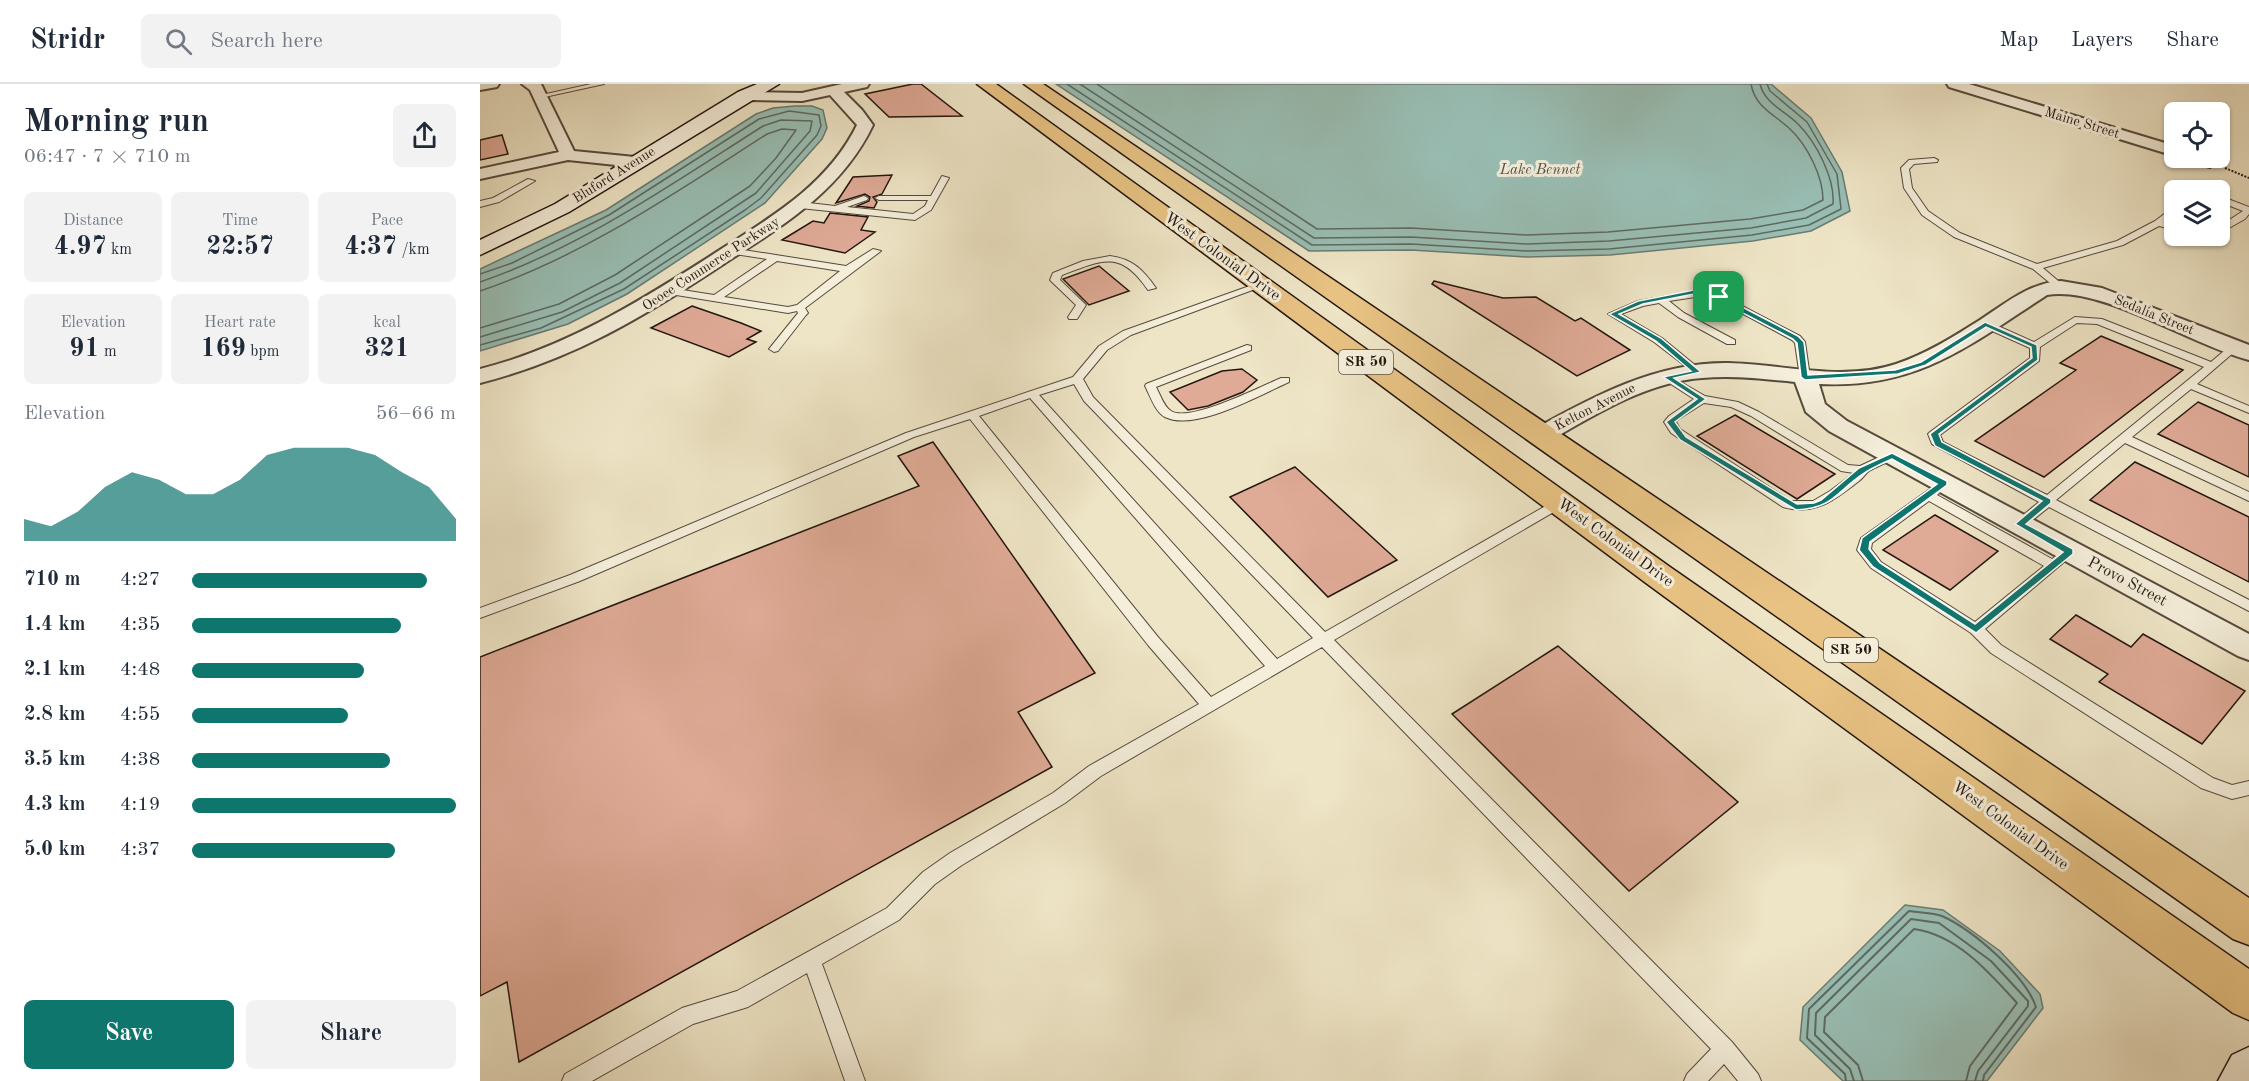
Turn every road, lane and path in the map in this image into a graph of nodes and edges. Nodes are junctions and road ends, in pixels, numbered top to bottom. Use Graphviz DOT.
graph roads {
  1 [pos="492,84"];
  2 [pos="529,84"];
  3 [pos="601,84"];
  4 [pos="771,84"];
  5 [pos="862,84"];
  6 [pos="985,84"];
  7 [pos="1032,84"];
  8 [pos="1954,84"];
  9 [pos="480,86"];
  10 [pos="748,90"];
  11 [pos="833,90"];
  12 [pos="540,96"];
  13 [pos="2164,148"];
  14 [pos="568,155"];
  15 [pos="1934,160"];
  16 [pos="635,162"];
  17 [pos="2223,168"];
  18 [pos="480,174"];
  19 [pos="945,178"];
  20 [pos="2249,178"];
  21 [pos="531,181"];
  22 [pos="864,198"];
  23 [pos="879,198"];
  24 [pos="934,198"];
  25 [pos="2230,203"];
  26 [pos="480,204"];
  27 [pos="800,205"];
  28 [pos="837,208"];
  29 [pos="2164,218"];
  30 [pos="2158,223"];
  31 [pos="2164,224"];
  32 [pos="2230,224"];
  33 [pos="480,248"];
  34 [pos="731,251"];
  35 [pos="876,251"];
  36 [pos="776,258"];
  37 [pos="2036,267"];
  38 [pos="848,269"];
  39 [pos="1261,285"];
  40 [pos="2058,285"];
  41 [pos="1151,288"];
  42 [pos="670,291"];
  43 [pos="1339,296"];
  44 [pos="716,298"];
  45 [pos="1660,299"];
  46 [pos="800,307"];
  47 [pos="1072,317"];
  48 [pos="1985,324"];
  49 [pos="1731,342"];
  50 [pos="2035,346"];
  51 [pos="1247,348"];
  52 [pos="774,349"];
  53 [pos="2242,350"];
  54 [pos="2212,366"];
  55 [pos="1697,372"];
  56 [pos="480,376"];
  57 [pos="1667,377"];
  58 [pos="1805,377"];
  59 [pos="1077,379"];
  60 [pos="1285,380"];
  61 [pos="2189,384"];
  62 [pos="1032,394"];
  63 [pos="1702,399"];
  64 [pos="2249,410"];
  65 [pos="972,414"];
  66 [pos="1539,436"];
  67 [pos="2124,438"];
  68 [pos="1892,455"];
  69 [pos="1862,470"];
  70 [pos="1936,489"];
  71 [pos="2249,497"];
  72 [pos="2048,501"];
  73 [pos="1560,503"];
  74 [pos="2020,524"];
  75 [pos="2061,558"];
  76 [pos="2249,606"];
  77 [pos="480,613"];
  78 [pos="1976,629"];
  79 [pos="1324,639"];
  80 [pos="2249,648"];
  81 [pos="1275,667"];
  82 [pos="1209,705"];
  83 [pos="2249,788"];
  84 [pos="2249,924"];
  85 [pos="812,961"];
  86 [pos="2249,998"];
  87 [pos="1725,1049"];
  88 [pos="2249,1072"];
  89 [pos="572,1081"];
  90 [pos="855,1081"];
  91 [pos="1694,1081"];
  92 [pos="1751,1081"];
  93 [pos="2243,1081"];
  1 -- 9 [label="street"];
  2 -- 12 [label="street"];
  3 -- 12 [label="lane"];
  4 -- 10 [label="street, Bluford Avenue"];
  5 -- 11 [label="street"];
  6 -- 39 [label="highway, West Colonial Drive / SR 50"];
  7 -- 43 [label="highway, West Colonial Drive / SR 50"];
  8 -- 13 [label="street, Maine Street"];
  10 -- 11 [label="street"];
  10 -- 16 [label="street, Bluford Avenue"];
  11 -- 27 [label="street, Ocoee Commerce Parkway"];
  12 -- 14 [label="street"];
  14 -- 16 [label="street"];
  14 -- 18 [label="street"];
  15 -- 37 [label="lane"];
  16 -- 33 [label="street, Bluford Avenue"];
  17 -- 20 [label="path"];
  19 -- 24 [label="lane"];
  21 -- 26 [label="lane"];
  22 -- 28 [label="lane"];
  23 -- 24 [label="lane"];
  24 -- 28 [label="lane"];
  25 -- 32 [label="lane"];
  27 -- 28 [label="lane"];
  27 -- 34 [label="street, Ocoee Commerce Parkway"];
  29 -- 30 [label="lane"];
  30 -- 31 [label="lane"];
  30 -- 37 [label="lane"];
  34 -- 36 [label="lane"];
  34 -- 42 [label="street, Ocoee Commerce Parkway"];
  35 -- 38 [label="lane"];
  36 -- 38 [label="lane"];
  36 -- 44 [label="lane"];
  37 -- 40 [label="lane"];
  38 -- 46 [label="lane"];
  39 -- 43 [label="highway"];
  39 -- 59 [label="lane"];
  39 -- 73 [label="highway, West Colonial Drive / SR 50"];
  40 -- 48 [label="street, Kelton Avenue"];
  40 -- 53 [label="street, Sedalia Street"];
  41 -- 47 [label="lane"];
  42 -- 44 [label="lane"];
  42 -- 56 [label="street, Ocoee Commerce Parkway"];
  43 -- 66 [label="highway, West Colonial Drive / SR 50"];
  44 -- 46 [label="lane"];
  45 -- 49 [label="lane"];
  45 -- 55 [label="lane"];
  45 -- 58 [label="lane"];
  46 -- 52 [label="lane"];
  48 -- 50 [label="lane"];
  48 -- 58 [label="street, Kelton Avenue"];
  50 -- 54 [label="lane"];
  50 -- 72 [label="lane"];
  51 -- 60 [label="lane"];
  53 -- 54 [label="lane"];
  54 -- 61 [label="lane"];
  55 -- 57 [label="street, Kelton Avenue"];
  55 -- 58 [label="street, Kelton Avenue"];
  57 -- 63 [label="lane"];
  57 -- 66 [label="street, Kelton Avenue"];
  58 -- 68 [label="street, Provo Street"];
  59 -- 62 [label="lane"];
  59 -- 79 [label="lane"];
  61 -- 64 [label="lane"];
  61 -- 67 [label="lane"];
  62 -- 65 [label="lane"];
  62 -- 81 [label="lane"];
  63 -- 69 [label="lane"];
  63 -- 69 [label="lane"];
  65 -- 77 [label="lane"];
  65 -- 82 [label="lane"];
  66 -- 84 [label="highway, West Colonial Drive / SR 50"];
  67 -- 71 [label="lane"];
  67 -- 72 [label="lane"];
  68 -- 69 [label="lane"];
  68 -- 70 [label="street, Provo Street"];
  70 -- 74 [label="street, Provo Street"];
  70 -- 75 [label="lane"];
  70 -- 78 [label="lane"];
  72 -- 74 [label="lane"];
  72 -- 76 [label="lane"];
  73 -- 79 [label="lane"];
  73 -- 86 [label="highway, West Colonial Drive / SR 50"];
  74 -- 75 [label="street, Provo Street"];
  75 -- 78 [label="lane"];
  75 -- 80 [label="street, Provo Street"];
  78 -- 83 [label="lane"];
  79 -- 81 [label="lane"];
  79 -- 87 [label="lane"];
  81 -- 82 [label="lane"];
  82 -- 85 [label="lane"];
  85 -- 89 [label="lane"];
  85 -- 90 [label="lane"];
  87 -- 91 [label="lane"];
  87 -- 92 [label="lane"];
  88 -- 93 [label="street"];
}
